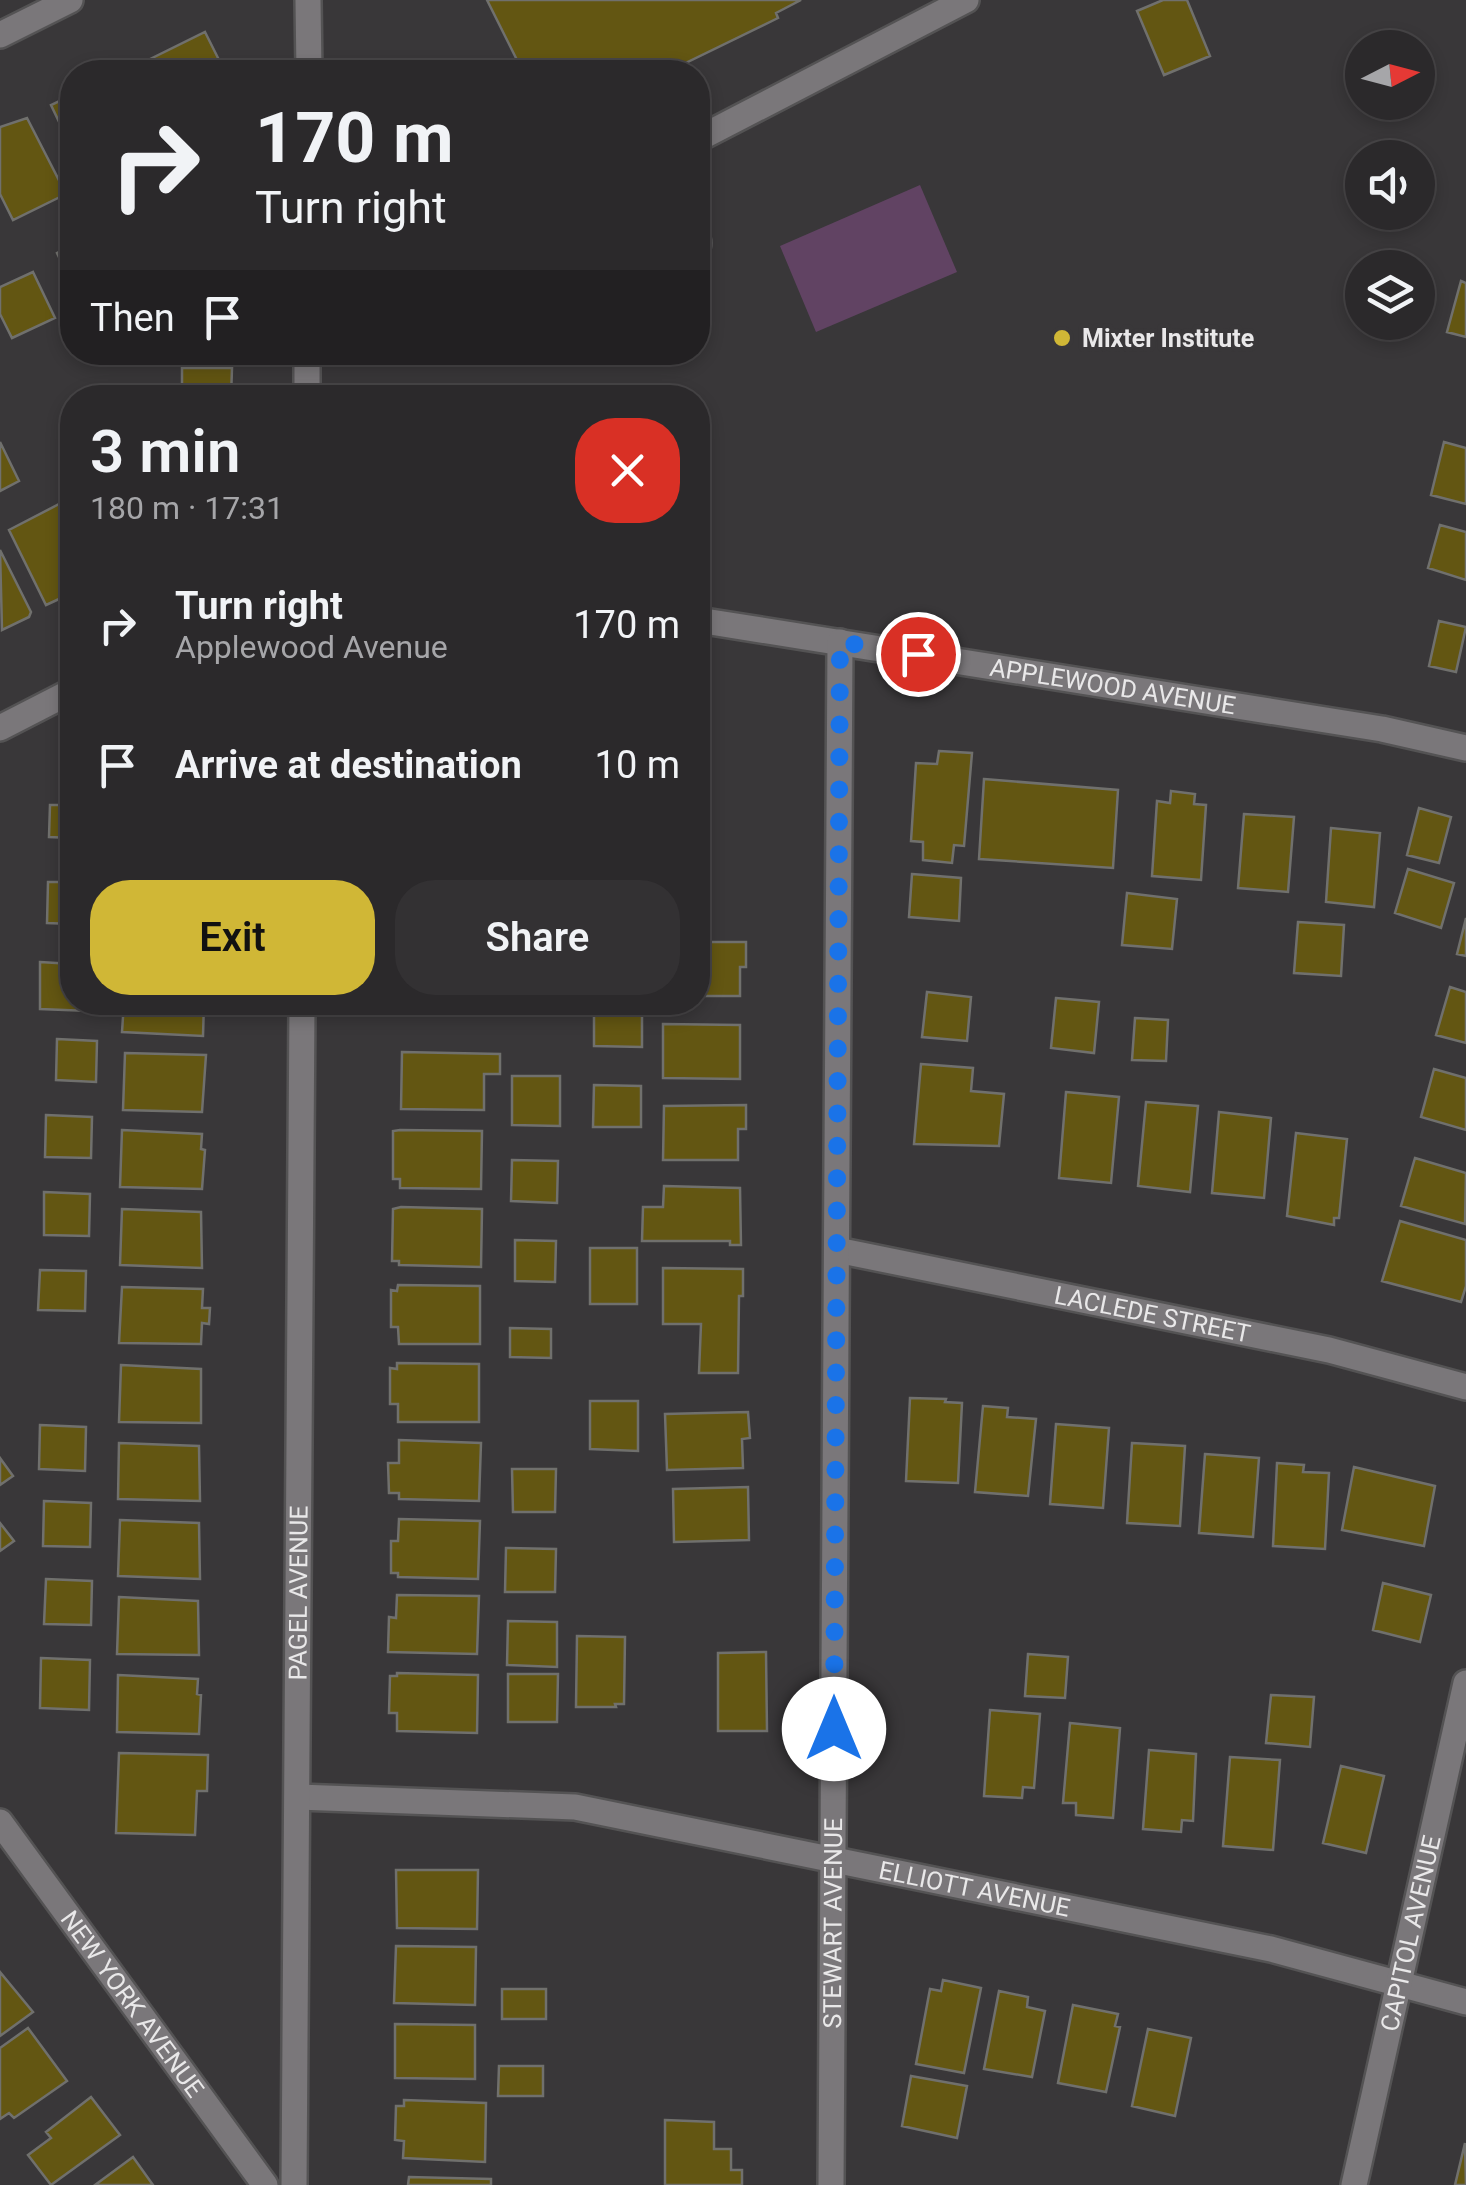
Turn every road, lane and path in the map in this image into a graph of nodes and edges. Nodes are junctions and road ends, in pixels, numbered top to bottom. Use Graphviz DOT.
graph roads {
  1 [pos="70,0"];
  2 [pos="308,0"];
  3 [pos="966,0"];
  4 [pos="0,35"];
  5 [pos="309,60"];
  6 [pos="710,133"];
  7 [pos="710,622"];
  8 [pos="840,642"];
  9 [pos="60,697"];
  10 [pos="0,728"];
  11 [pos="1466,748"];
  12 [pos="302,1015"];
  13 [pos="836,1250"];
  14 [pos="1466,1387"];
  15 [pos="1466,1683"];
  16 [pos="298,1798"];
  17 [pos="0,1822"];
  18 [pos="833,1858"];
  19 [pos="1399,1985"];
  20 [pos="1466,2002"];
  21 [pos="265,2185"];
  22 [pos="294,2185"];
  23 [pos="831,2185"];
  24 [pos="1354,2185"];
  1 -- 4 [label="street"];
  2 -- 5 [label="street"];
  3 -- 6 [label="street"];
  7 -- 8 [label="street, APPLEWOOD AVENUE"];
  8 -- 11 [label="street, APPLEWOOD AVENUE"];
  8 -- 13 [label="street, STEWART AVENUE"];
  9 -- 10 [label="street"];
  12 -- 16 [label="street, PAGEL AVENUE"];
  13 -- 14 [label="street, LACLEDE STREET"];
  13 -- 18 [label="street, STEWART AVENUE"];
  15 -- 19 [label="street, CAPITOL AVENUE"];
  16 -- 18 [label="street, ELLIOTT AVENUE"];
  16 -- 22 [label="street, PAGEL AVENUE"];
  17 -- 21 [label="street, NEW YORK AVENUE"];
  18 -- 19 [label="street, ELLIOTT AVENUE"];
  18 -- 23 [label="street, STEWART AVENUE"];
  19 -- 20 [label="street, ELLIOTT AVENUE"];
  19 -- 24 [label="street, CAPITOL AVENUE"];
}
